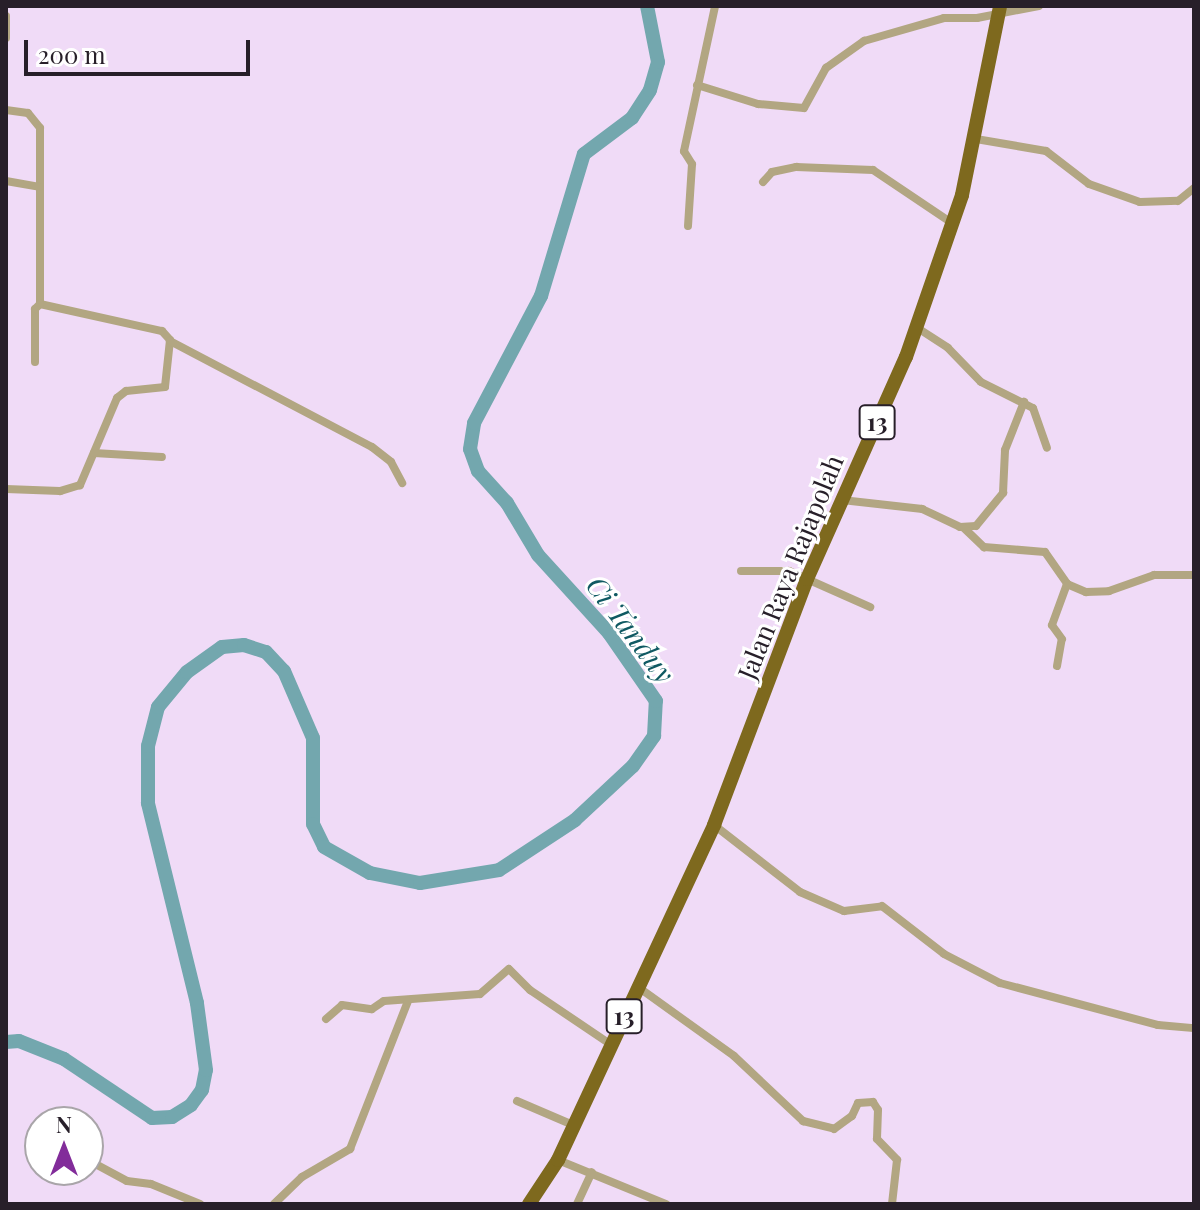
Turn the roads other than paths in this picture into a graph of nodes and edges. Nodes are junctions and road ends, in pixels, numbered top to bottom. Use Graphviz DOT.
graph roads {
  1 [pos="715,6"];
  2 [pos="1039,6"];
  3 [pos="999,10"];
  4 [pos="6,16"];
  5 [pos="6,38"];
  6 [pos="697,85"];
  7 [pos="6,110"];
  8 [pos="976,139"];
  9 [pos="6,181"];
  10 [pos="763,182"];
  11 [pos="39,187"];
  12 [pos="1194,188"];
  13 [pos="952,223"];
  14 [pos="688,226"];
  15 [pos="40,304"];
  16 [pos="916,327"];
  17 [pos="170,341"];
  18 [pos="35,362"];
  19 [pos="1024,402"];
  20 [pos="1047,448"];
  21 [pos="94,453"];
  22 [pos="162,457"];
  23 [pos="402,483"];
  24 [pos="6,489"];
  25 [pos="842,500"];
  26 [pos="964,528"];
  27 [pos="741,571"];
  28 [pos="1194,575"];
  29 [pos="807,580"];
  30 [pos="1067,584"];
  31 [pos="870,607"];
  32 [pos="1057,666"];
  33 [pos="714,825"];
  34 [pos="638,987"];
  35 [pos="408,1001"];
  36 [pos="326,1019"];
  37 [pos="1194,1028"];
  38 [pos="610,1044"];
  39 [pos="517,1101"];
  40 [pos="573,1125"];
  41 [pos="558,1160"];
  42 [pos="104,1169"];
  43 [pos="592,1172"];
  44 [pos="200,1204"];
  45 [pos="274,1204"];
  46 [pos="529,1204"];
  47 [pos="577,1204"];
  48 [pos="666,1204"];
  49 [pos="892,1204"];
  1 -- 6 [label="street"];
  2 -- 3 [label="street"];
  3 -- 6 [label="street"];
  3 -- 8 [label="highway, Jalan Raya Rajapolah / 13"];
  4 -- 5 [label="street"];
  6 -- 14 [label="street"];
  7 -- 11 [label="street"];
  8 -- 12 [label="street"];
  8 -- 13 [label="highway, Jalan Raya Rajapolah / 13"];
  9 -- 11 [label="street"];
  10 -- 13 [label="street"];
  11 -- 15 [label="street"];
  13 -- 16 [label="highway, Jalan Raya Rajapolah / 13"];
  15 -- 17 [label="street"];
  15 -- 18 [label="street"];
  16 -- 19 [label="street"];
  16 -- 25 [label="highway, Jalan Raya Rajapolah / 13"];
  17 -- 21 [label="street"];
  17 -- 23 [label="street"];
  19 -- 20 [label="street"];
  19 -- 26 [label="street"];
  21 -- 22 [label="street"];
  21 -- 24 [label="street"];
  25 -- 26 [label="street"];
  25 -- 29 [label="highway, Jalan Raya Rajapolah / 13"];
  26 -- 30 [label="street"];
  27 -- 29 [label="street"];
  28 -- 30 [label="street"];
  29 -- 31 [label="street"];
  29 -- 33 [label="highway, Jalan Raya Rajapolah / 13"];
  30 -- 32 [label="street"];
  33 -- 34 [label="highway, 13"];
  33 -- 37 [label="street"];
  34 -- 38 [label="highway, 13"];
  34 -- 49 [label="street"];
  35 -- 36 [label="street"];
  35 -- 38 [label="street"];
  35 -- 45 [label="street"];
  38 -- 40 [label="highway, 13"];
  39 -- 40 [label="street"];
  40 -- 41 [label="highway, 13"];
  41 -- 43 [label="street"];
  41 -- 46 [label="highway, 13"];
  42 -- 44 [label="street"];
  43 -- 47 [label="street"];
  43 -- 48 [label="street"];
}
